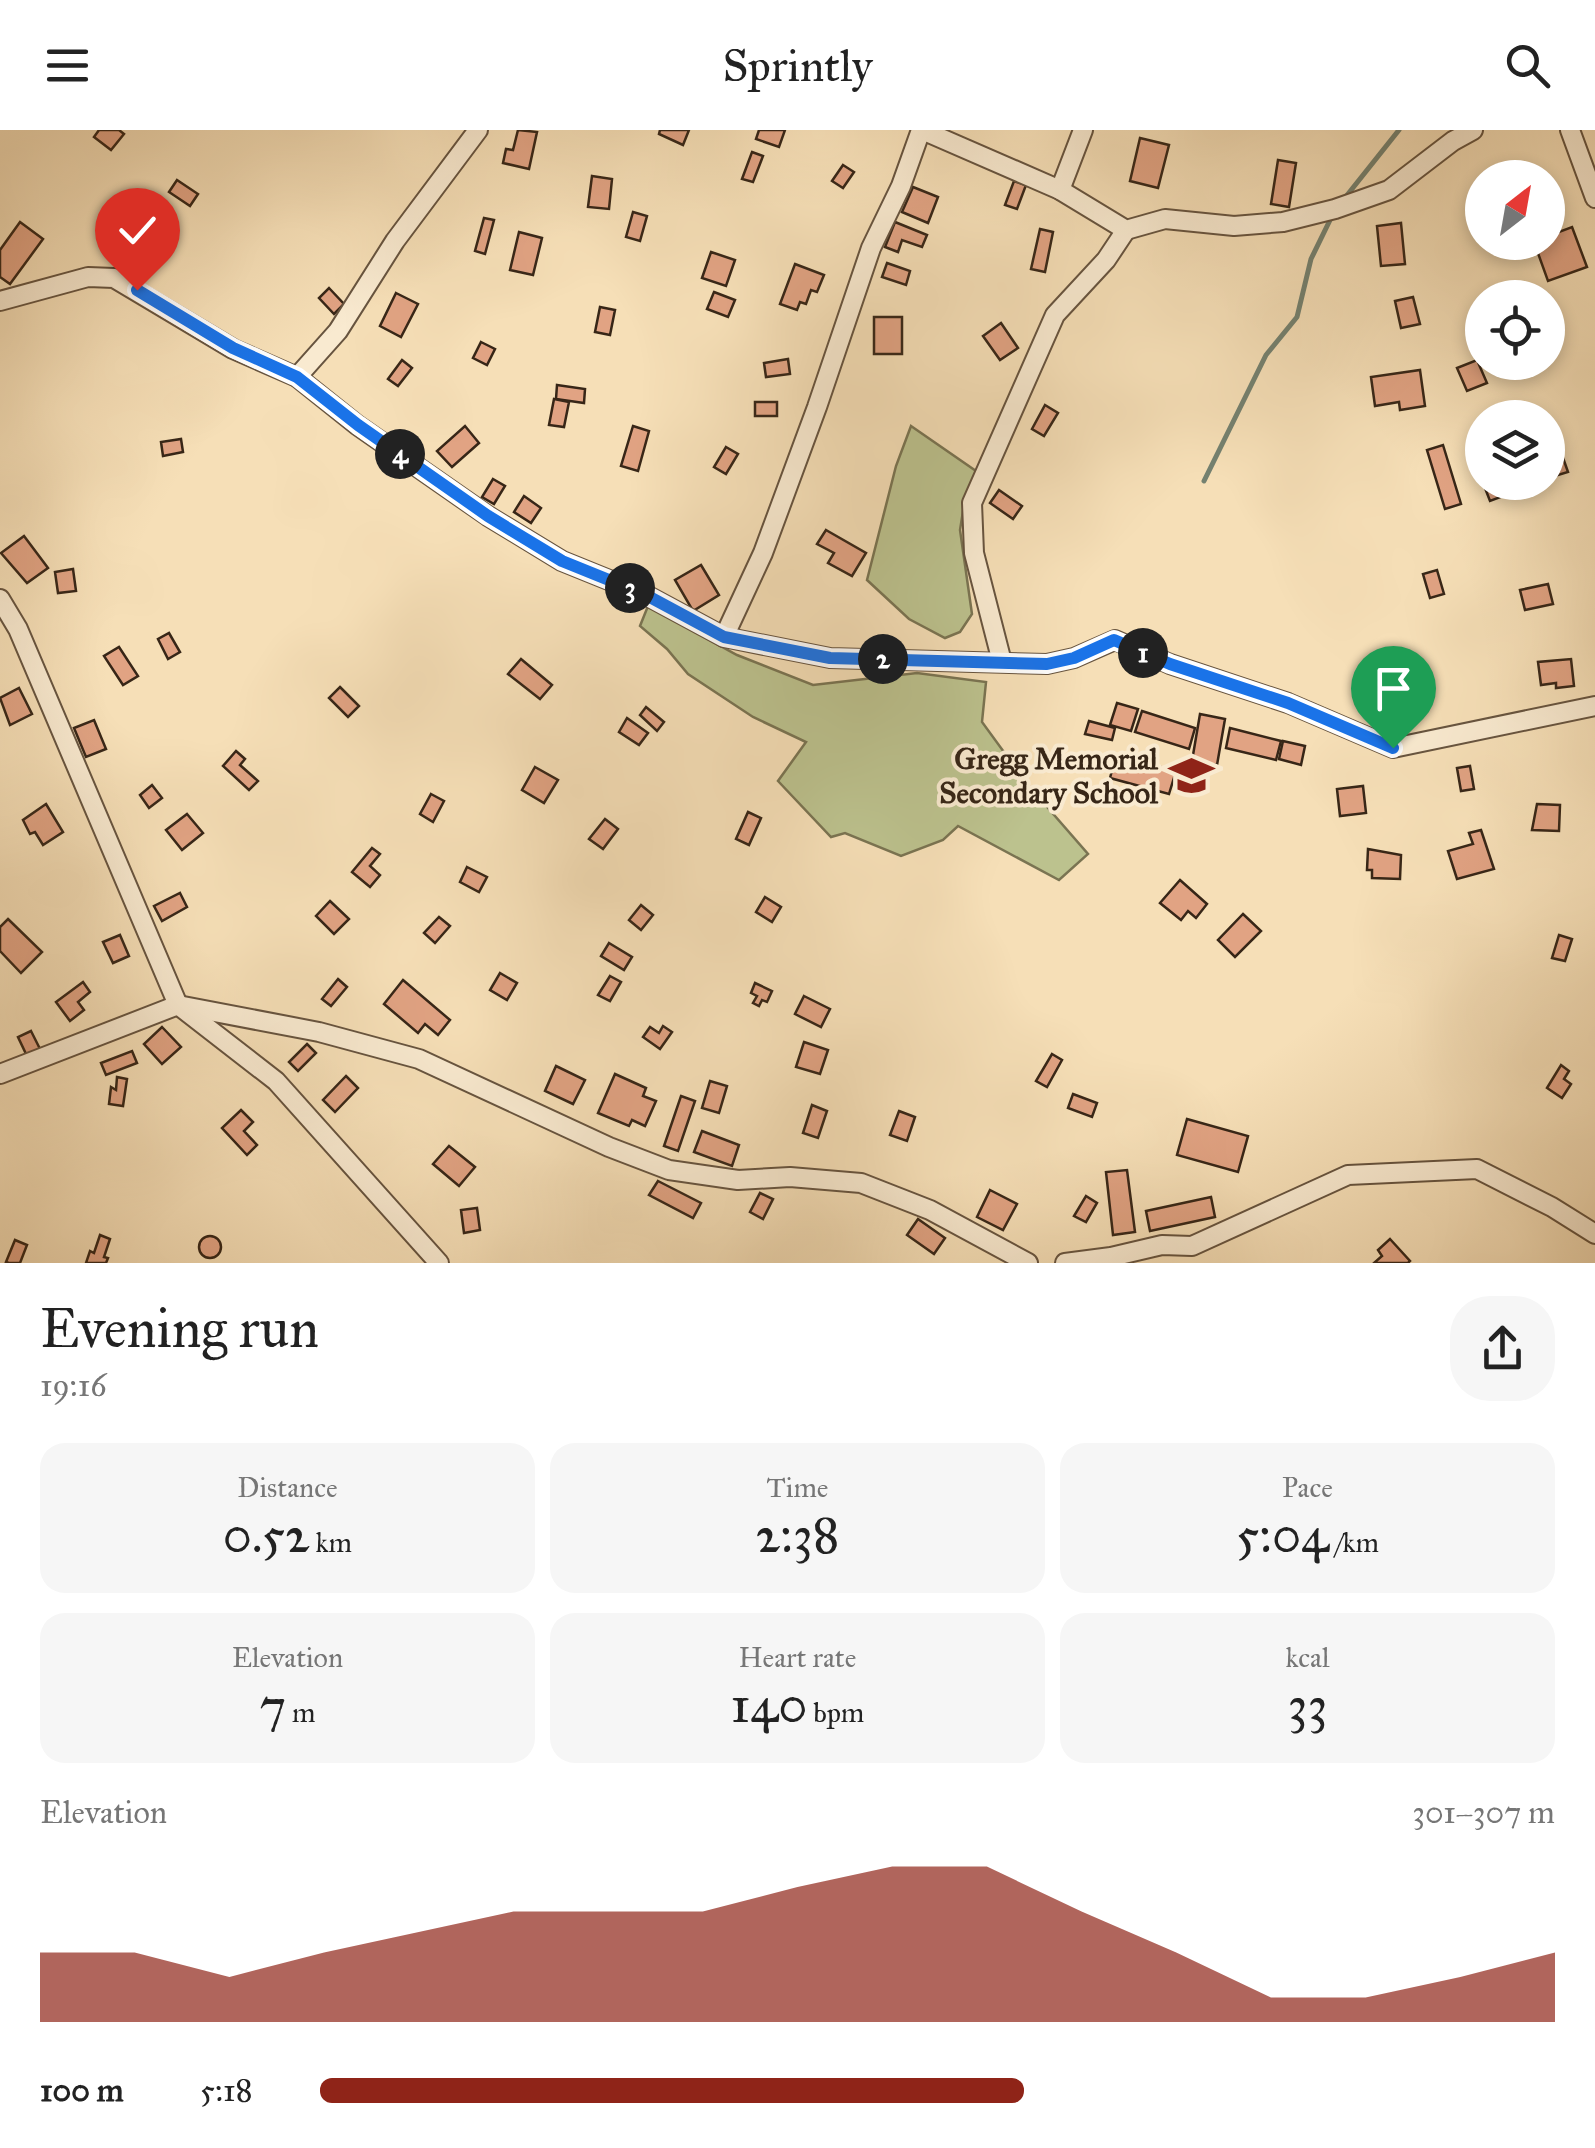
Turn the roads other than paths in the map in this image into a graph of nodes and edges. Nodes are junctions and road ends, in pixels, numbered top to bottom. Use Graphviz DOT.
graph roads {
  1 [pos="478,130"];
  2 [pos="922,130"];
  3 [pos="1083,130"];
  4 [pos="1473,130"];
  5 [pos="1570,130"];
  6 [pos="1593,185"];
  7 [pos="1060,190"];
  8 [pos="1126,230"];
  9 [pos="0,301"];
  10 [pos="297,377"];
  11 [pos="0,599"];
  12 [pos="724,637"];
  13 [pos="1002,662"];
  14 [pos="1595,706"];
  15 [pos="178,1004"];
  16 [pos="0,1074"];
  17 [pos="1595,1234"];
  18 [pos="1194,1254"];
  19 [pos="439,1263"];
  20 [pos="1028,1263"];
  21 [pos="1065,1263"];
  1 -- 10 [label="street"];
  2 -- 7 [label="street"];
  2 -- 12 [label="street"];
  3 -- 7 [label="street"];
  4 -- 8 [label="street"];
  5 -- 6 [label="street"];
  7 -- 8 [label="street"];
  8 -- 13 [label="street"];
  9 -- 10 [label="street"];
  10 -- 12 [label="street"];
  11 -- 15 [label="street"];
  12 -- 13 [label="street"];
  13 -- 14 [label="street"];
  15 -- 16 [label="street"];
  15 -- 19 [label="street"];
  15 -- 20 [label="street"];
  17 -- 18 [label="street"];
  18 -- 21 [label="street"];
}
